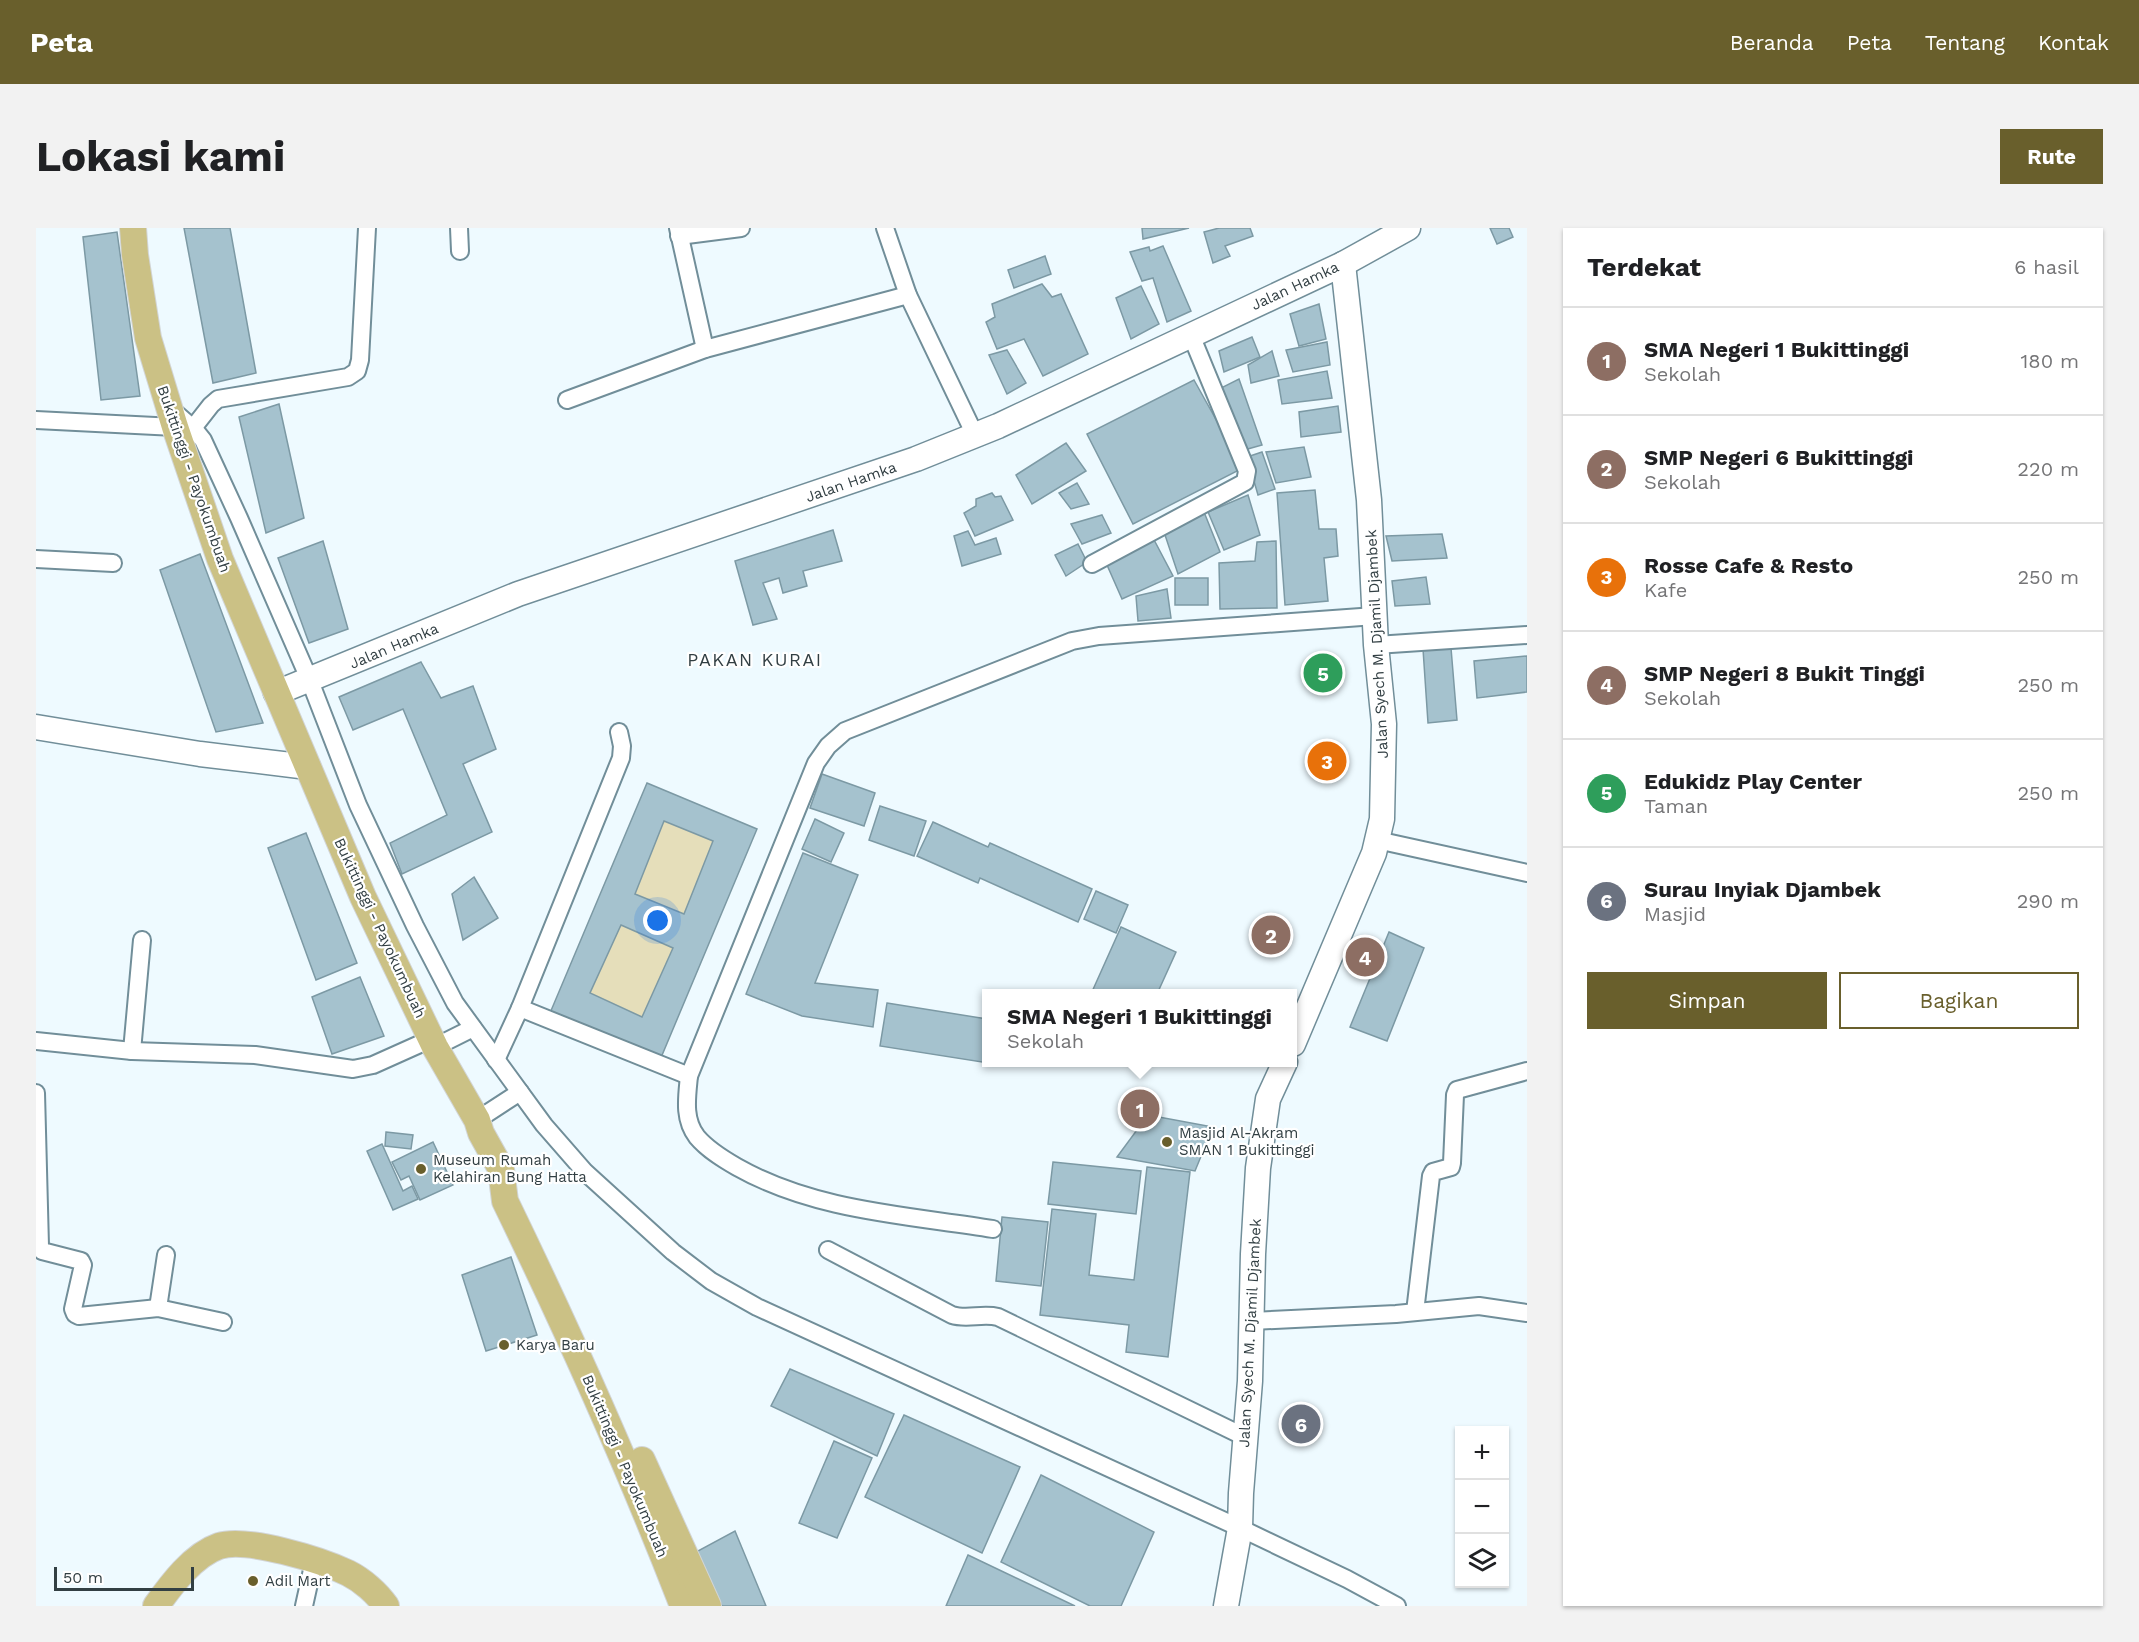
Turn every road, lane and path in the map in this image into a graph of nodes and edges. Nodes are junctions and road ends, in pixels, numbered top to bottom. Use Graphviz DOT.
graph roads {
  1 [pos="133,228"];
  2 [pos="367,228"];
  3 [pos="459,228"];
  4 [pos="741,228"];
  5 [pos="885,228"];
  6 [pos="1408,228"];
  7 [pos="678,232"];
  8 [pos="460,251"];
  9 [pos="1343,264"];
  10 [pos="908,296"];
  11 [pos="1191,334"];
  12 [pos="705,349"];
  13 [pos="567,400"];
  14 [pos="36,420"];
  15 [pos="179,421"];
  16 [pos="975,435"];
  17 [pos="36,559"];
  18 [pos="113,563"];
  19 [pos="1092,564"];
  20 [pos="1375,615"];
  21 [pos="1527,635"];
  22 [pos="1376,645"];
  23 [pos="310,681"];
  24 [pos="276,693"];
  25 [pos="36,727"];
  26 [pos="620,732"];
  27 [pos="308,766"];
  28 [pos="1377,840"];
  29 [pos="1527,873"];
  30 [pos="142,940"];
  31 [pos="520,1008"];
  32 [pos="473,1028"];
  33 [pos="1297,1035"];
  34 [pos="36,1041"];
  35 [pos="433,1043"];
  36 [pos="132,1051"];
  37 [pos="496,1060"];
  38 [pos="1283,1067"];
  39 [pos="1527,1071"];
  40 [pos="689,1076"];
  41 [pos="520,1092"];
  42 [pos="36,1093"];
  43 [pos="477,1120"];
  44 [pos="501,1169"];
  45 [pos="993,1229"];
  46 [pos="828,1250"];
  47 [pos="166,1255"];
  48 [pos="158,1308"];
  49 [pos="1415,1312"];
  50 [pos="1527,1313"];
  51 [pos="1252,1321"];
  52 [pos="223,1322"];
  53 [pos="1245,1437"];
  54 [pos="1240,1528"];
  55 [pos="314,1561"];
  56 [pos="156,1606"];
  57 [pos="304,1606"];
  58 [pos="386,1606"];
  59 [pos="684,1606"];
  60 [pos="708,1606"];
  61 [pos="1226,1606"];
  62 [pos="1397,1606"];
  1 -- 15 [label="main road, Bukittinggi - Payokumbuah"];
  2 -- 15 [label="street"];
  3 -- 8 [label="street"];
  4 -- 7 [label="street"];
  5 -- 10 [label="street"];
  6 -- 9 [label="street, Jalan Hamka"];
  7 -- 12 [label="street"];
  9 -- 11 [label="street, Jalan Hamka"];
  9 -- 20 [label="street, Jalan Syech M. Djamil Djambek"];
  10 -- 12 [label="street"];
  10 -- 16 [label="street"];
  11 -- 16 [label="street, Jalan Hamka"];
  11 -- 19 [label="street"];
  12 -- 13 [label="street"];
  14 -- 15 [label="street"];
  15 -- 23 [label="street"];
  15 -- 24 [label="main road, Bukittinggi - Payokumbuah"];
  16 -- 23 [label="street, Jalan Hamka"];
  17 -- 18 [label="street"];
  20 -- 22 [label="street, Jalan Syech M. Djamil Djambek"];
  20 -- 40 [label="street"];
  21 -- 22 [label="street"];
  22 -- 28 [label="street, Jalan Syech M. Djamil Djambek"];
  23 -- 24 [label="street, Jalan Hamka"];
  23 -- 32 [label="street"];
  24 -- 27 [label="main road, Bukittinggi - Payokumbuah"];
  25 -- 27 [label="street"];
  26 -- 31 [label="street"];
  27 -- 35 [label="main road, Bukittinggi - Payokumbuah"];
  28 -- 29 [label="street"];
  28 -- 33 [label="street, Jalan Syech M. Djamil Djambek"];
  30 -- 36 [label="street"];
  31 -- 37 [label="street"];
  31 -- 40 [label="street"];
  32 -- 35 [label="street"];
  32 -- 37 [label="street"];
  34 -- 36 [label="street"];
  35 -- 36 [label="street"];
  35 -- 43 [label="main road, Bukittinggi - Payokumbuah"];
  37 -- 41 [label="street"];
  38 -- 51 [label="street, Jalan Syech M. Djamil Djambek"];
  39 -- 49 [label="street"];
  40 -- 45 [label="street"];
  41 -- 43 [label="street"];
  41 -- 54 [label="street"];
  42 -- 48 [label="street"];
  43 -- 44 [label="main road, Bukittinggi - Payokumbuah"];
  44 -- 59 [label="main road, Bukittinggi - Payokumbuah"];
  44 -- 60 [label="main road"];
  46 -- 53 [label="street"];
  47 -- 48 [label="street"];
  48 -- 52 [label="street"];
  49 -- 50 [label="street"];
  49 -- 51 [label="street"];
  51 -- 53 [label="street, Jalan Syech M. Djamil Djambek"];
  53 -- 54 [label="street, Jalan Syech M. Djamil Djambek"];
  54 -- 61 [label="street, Jalan Syech M. Djamil Djambek"];
  54 -- 62 [label="street"];
  55 -- 56 [label="main road"];
  55 -- 57 [label="street"];
  55 -- 58 [label="main road"];
}
